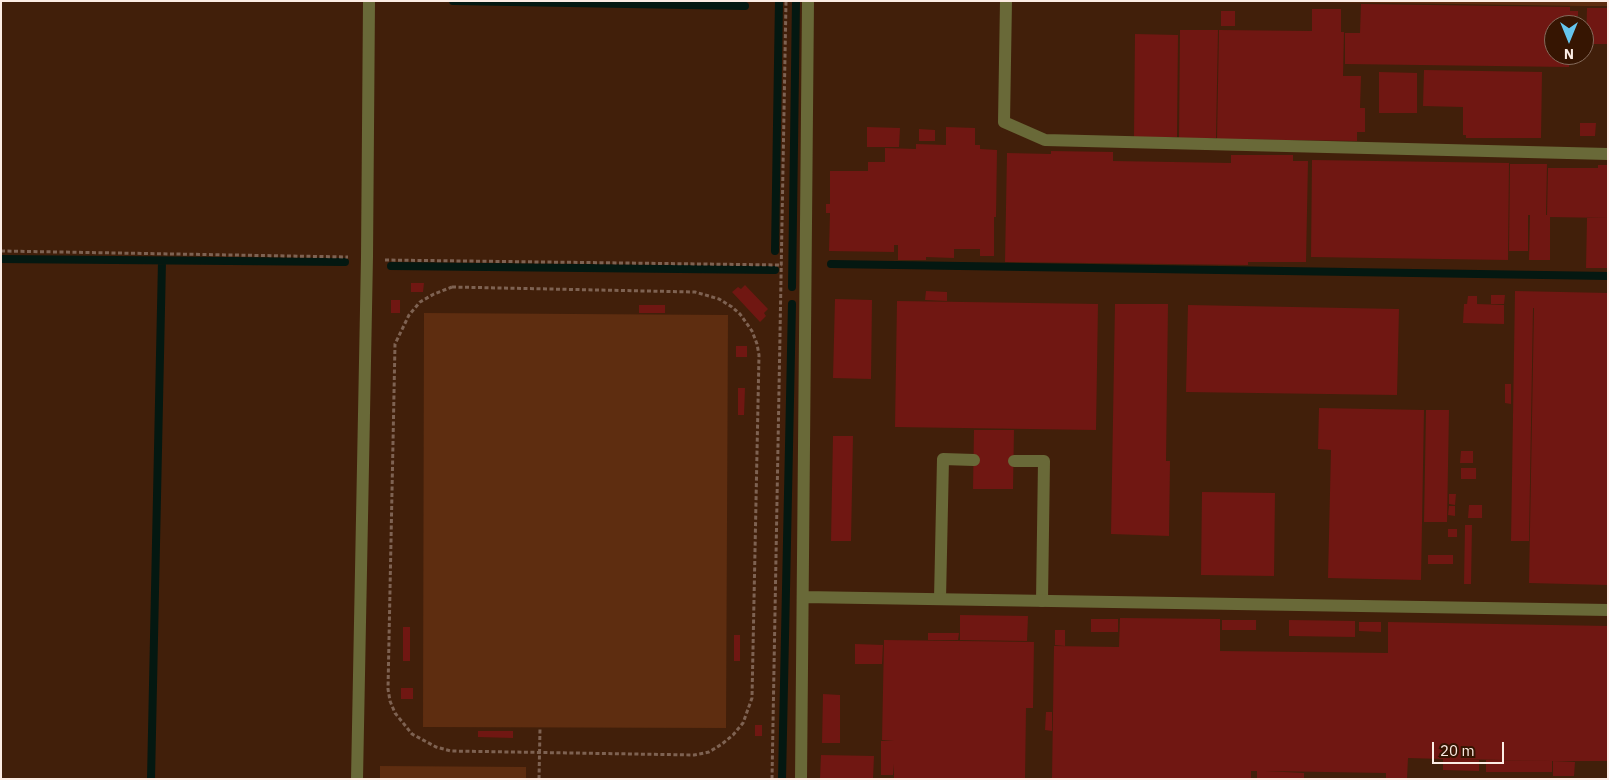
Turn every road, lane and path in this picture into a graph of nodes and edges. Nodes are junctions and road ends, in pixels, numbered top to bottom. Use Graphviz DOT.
graph roads {
  1 [pos="369,1"];
  2 [pos="786,1"];
  3 [pos="808,1"];
  4 [pos="1006,1"];
  5 [pos="1608,154"];
  6 [pos="1,251"];
  7 [pos="367,258"];
  8 [pos="782,265"];
  9 [pos="974,460"];
  10 [pos="1014,461"];
  11 [pos="803,597"];
  12 [pos="940,599"];
  13 [pos="1042,601"];
  14 [pos="1608,610"];
  15 [pos="540,729"];
  16 [pos="539,753"];
  17 [pos="357,779"];
  18 [pos="539,779"];
  19 [pos="772,779"];
  20 [pos="801,779"];
  1 -- 7 [label="street"];
  2 -- 8 [label="path"];
  3 -- 11 [label="street"];
  4 -- 5 [label="street"];
  6 -- 7 [label="path"];
  7 -- 8 [label="path"];
  7 -- 17 [label="street"];
  8 -- 19 [label="path"];
  9 -- 12 [label="street"];
  10 -- 13 [label="street"];
  11 -- 12 [label="street"];
  11 -- 20 [label="street"];
  12 -- 13 [label="street"];
  13 -- 14 [label="street"];
  15 -- 16 [label="path"];
  16 -- 16 [label="path"];
  16 -- 18 [label="path"];
}
